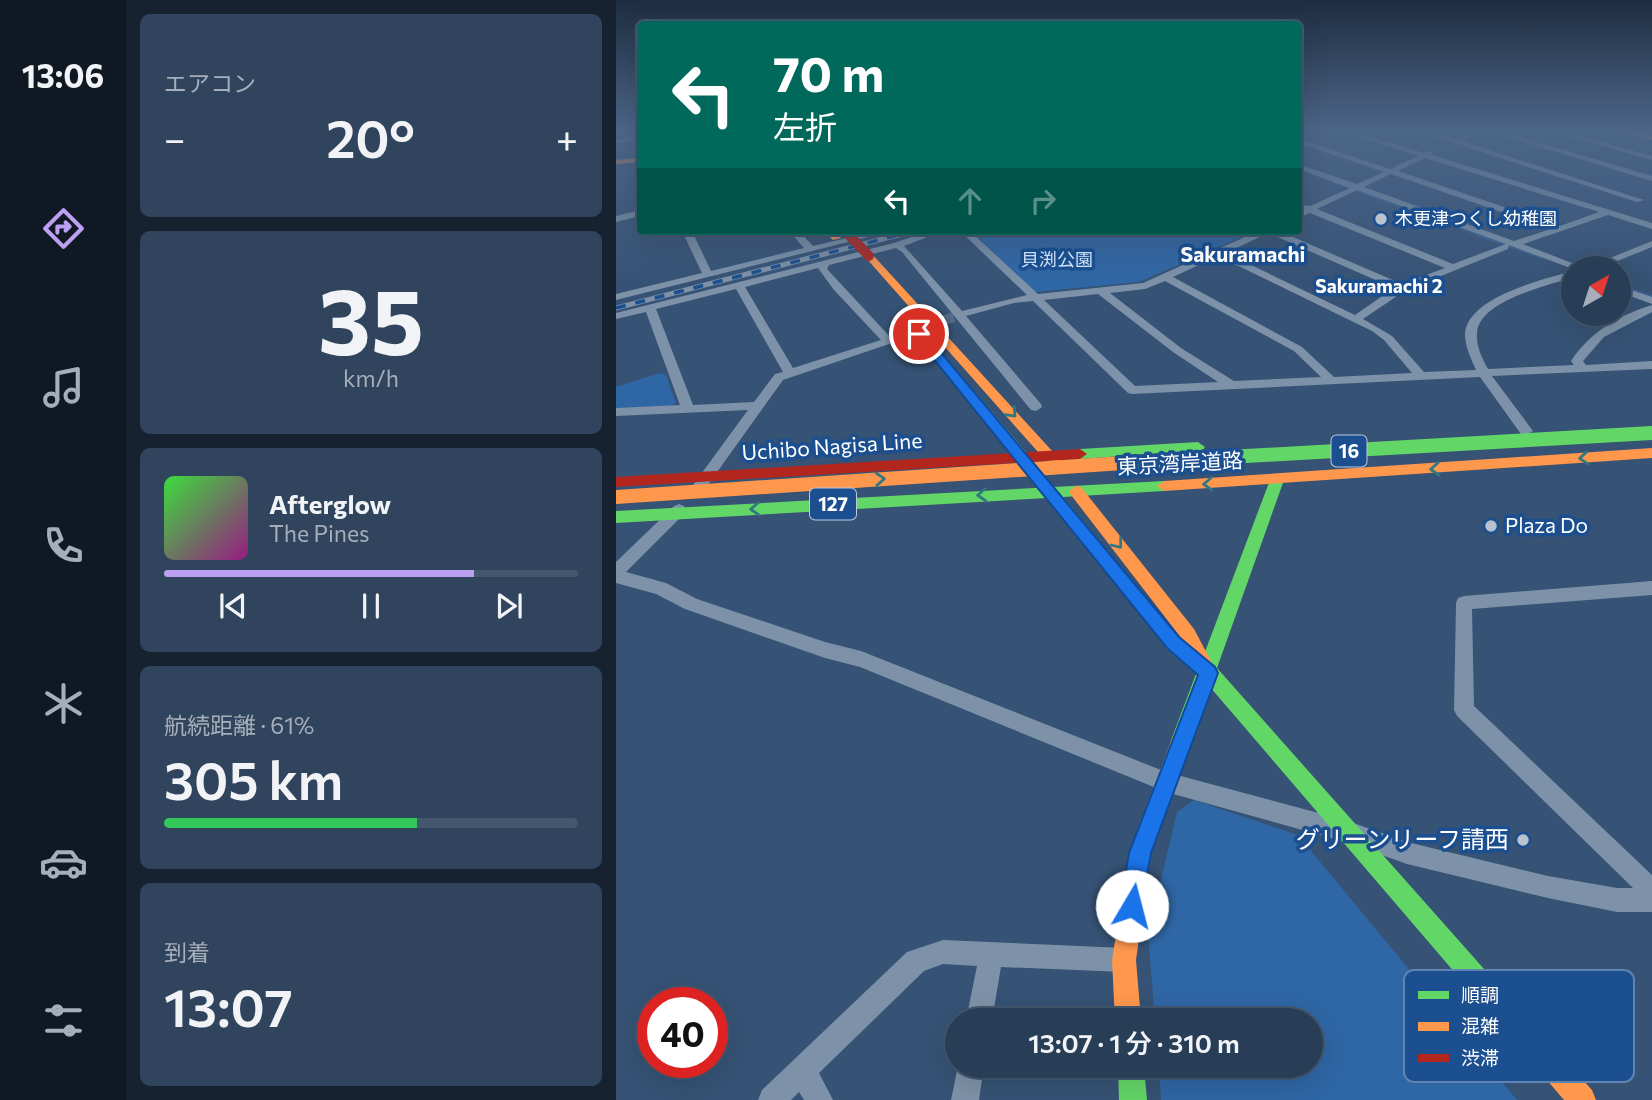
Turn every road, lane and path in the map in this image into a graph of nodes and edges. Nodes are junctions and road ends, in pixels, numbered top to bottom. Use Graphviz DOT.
graph roads {
  1 [pos="1330,181"];
  2 [pos="1335,181"];
  3 [pos="1371,181"];
  4 [pos="1420,181"];
  5 [pos="1509,181"];
  6 [pos="1581,181"];
  7 [pos="1354,189"];
  8 [pos="1652,194"];
  9 [pos="1640,200"];
  10 [pos="1302,206"];
  11 [pos="1310,209"];
  12 [pos="1609,212"];
  13 [pos="1302,213"];
  14 [pos="637,214"];
  15 [pos="616,219"];
  16 [pos="1652,226"];
  17 [pos="1561,229"];
  18 [pos="689,235"];
  19 [pos="798,235"];
  20 [pos="841,235"];
  21 [pos="864,235"];
  22 [pos="926,235"];
  23 [pos="969,235"];
  24 [pos="1257,235"];
  25 [pos="1280,235"];
  26 [pos="1652,244"];
  27 [pos="897,245"];
  28 [pos="1510,246"];
  29 [pos="810,249"];
  30 [pos="1634,251"];
  31 [pos="1219,253"];
  32 [pos="1621,256"];
  33 [pos="1652,257"];
  34 [pos="861,258"];
  35 [pos="1561,262"];
  36 [pos="825,263"];
  37 [pos="1452,267"];
  38 [pos="1561,268"];
  39 [pos="708,274"];
  40 [pos="1561,277"];
  41 [pos="1167,278"];
  42 [pos="738,284"];
  43 [pos="1631,286"];
  44 [pos="1402,288"];
  45 [pos="1102,292"];
  46 [pos="1631,293"];
  47 [pos="1652,294"];
  48 [pos="616,295"];
  49 [pos="1036,298"];
  50 [pos="1652,301"];
  51 [pos="650,307"];
  52 [pos="1652,308"];
  53 [pos="616,316"];
  54 [pos="959,316"];
  55 [pos="1357,318"];
  56 [pos="1652,365"];
  57 [pos="1583,369"];
  58 [pos="1484,372"];
  59 [pos="790,373"];
  60 [pos="1420,375"];
  61 [pos="1331,380"];
  62 [pos="1231,385"];
  63 [pos="757,406"];
  64 [pos="1036,407"];
  65 [pos="688,409"];
  66 [pos="616,412"];
  67 [pos="1652,421"];
  68 [pos="1525,431"];
  69 [pos="1652,433"];
  70 [pos="1652,453"];
  71 [pos="1023,457"];
  72 [pos="1048,462"];
  73 [pos="707,476"];
  74 [pos="1277,480"];
  75 [pos="616,482"];
  76 [pos="1050,491"];
  77 [pos="1076,491"];
  78 [pos="616,497"];
  79 [pos="676,513"];
  80 [pos="616,517"];
  81 [pos="616,574"];
  82 [pos="1652,588"];
  83 [pos="1209,673"];
  84 [pos="1166,782"];
  85 [pos="1345,831"];
  86 [pos="1652,891"];
  87 [pos="1652,900"];
  88 [pos="990,954"];
  89 [pos="1124,960"];
  90 [pos="1467,970"];
  91 [pos="981,1008"];
  92 [pos="1127,1008"];
  93 [pos="802,1071"];
  94 [pos="969,1078"];
  95 [pos="1132,1078"];
  96 [pos="1566,1082"];
  97 [pos="772,1100"];
  98 [pos="819,1100"];
  99 [pos="965,1100"];
  100 [pos="1133,1100"];
  101 [pos="1582,1100"];
  1 -- 7 [label="street"];
  2 -- 7 [label="street"];
  3 -- 7 [label="street"];
  4 -- 17 [label="street"];
  5 -- 12 [label="street"];
  6 -- 9 [label="street"];
  7 -- 11 [label="street"];
  7 -- 28 [label="street"];
  8 -- 9 [label="street"];
  9 -- 12 [label="street"];
  10 -- 11 [label="street"];
  11 -- 13 [label="street"];
  11 -- 37 [label="street"];
  12 -- 16 [label="street"];
  12 -- 17 [label="street"];
  14 -- 15 [label="street"];
  17 -- 28 [label="street"];
  18 -- 39 [label="street"];
  19 -- 29 [label="street"];
  20 -- 34 [label="main road"];
  21 -- 29 [label="street"];
  22 -- 27 [label="street"];
  23 -- 49 [label="street"];
  24 -- 31 [label="street"];
  25 -- 44 [label="street"];
  26 -- 30 [label="street"];
  27 -- 36 [label="street"];
  27 -- 54 [label="street"];
  28 -- 35 [label="street"];
  28 -- 37 [label="street"];
  28 -- 38 [label="street"];
  29 -- 39 [label="street"];
  30 -- 32 [label="street"];
  30 -- 33 [label="street"];
  31 -- 41 [label="street"];
  31 -- 55 [label="street"];
  34 -- 71 [label="main road"];
  34 -- 72 [label="main road, one-way"];
  36 -- 42 [label="street"];
  36 -- 59 [label="street"];
  37 -- 44 [label="street"];
  39 -- 48 [label="street"];
  40 -- 58 [label="street"];
  41 -- 45 [label="street"];
  41 -- 61 [label="street"];
  42 -- 51 [label="street"];
  42 -- 59 [label="street"];
  43 -- 47 [label="street"];
  44 -- 55 [label="street"];
  45 -- 49 [label="street"];
  45 -- 62 [label="street"];
  46 -- 50 [label="street"];
  49 -- 54 [label="street"];
  49 -- 62 [label="street"];
  51 -- 53 [label="street"];
  51 -- 65 [label="street"];
  52 -- 57 [label="street"];
  54 -- 64 [label="street"];
  55 -- 60 [label="street"];
  56 -- 57 [label="street"];
  57 -- 58 [label="street"];
  58 -- 60 [label="street"];
  58 -- 68 [label="street"];
  59 -- 63 [label="street"];
  60 -- 61 [label="street"];
  61 -- 62 [label="street"];
  63 -- 65 [label="street"];
  63 -- 73 [label="street"];
  65 -- 66 [label="street"];
  67 -- 68 [label="main road, 16"];
  68 -- 72 [label="main road, 16"];
  69 -- 72 [label="main road, 東京湾岸道路 / 16, bridge"];
  70 -- 74 [label="main road, 東京湾岸道路 / 16, one-way"];
  71 -- 72 [label="main road, Uchibo Nagisa Line / 127"];
  71 -- 73 [label="main road, Uchibo Nagisa Line / 127"];
  71 -- 76 [label="main road"];
  72 -- 77 [label="main road"];
  78 -- 72 [label="main road, 127, one-way, bridge"];
  73 -- 75 [label="main road, Uchibo Nagisa Line / 127"];
  73 -- 79 [label="street"];
  74 -- 77 [label="main road, 東京湾岸道路 / 16, one-way"];
  74 -- 83 [label="main road"];
  76 -- 77 [label="main road, 東京湾岸道路 / 16"];
  76 -- 79 [label="main road, 127, one-way"];
  76 -- 83 [label="main road"];
  77 -- 83 [label="main road, one-way"];
  79 -- 80 [label="main road, 127"];
  79 -- 81 [label="street"];
  81 -- 84 [label="street"];
  82 -- 86 [label="street"];
  83 -- 84 [label="main road"];
  83 -- 85 [label="main road"];
  84 -- 85 [label="street"];
  84 -- 89 [label="main road"];
  85 -- 87 [label="street"];
  85 -- 90 [label="main road"];
  88 -- 89 [label="street"];
  88 -- 91 [label="street"];
  88 -- 93 [label="street"];
  89 -- 92 [label="main road"];
  93 -- 97 [label="street"];
  93 -- 98 [label="street"];
  94 -- 99 [label="street"];
  95 -- 100 [label="main road"];
  96 -- 101 [label="main road"];
}
